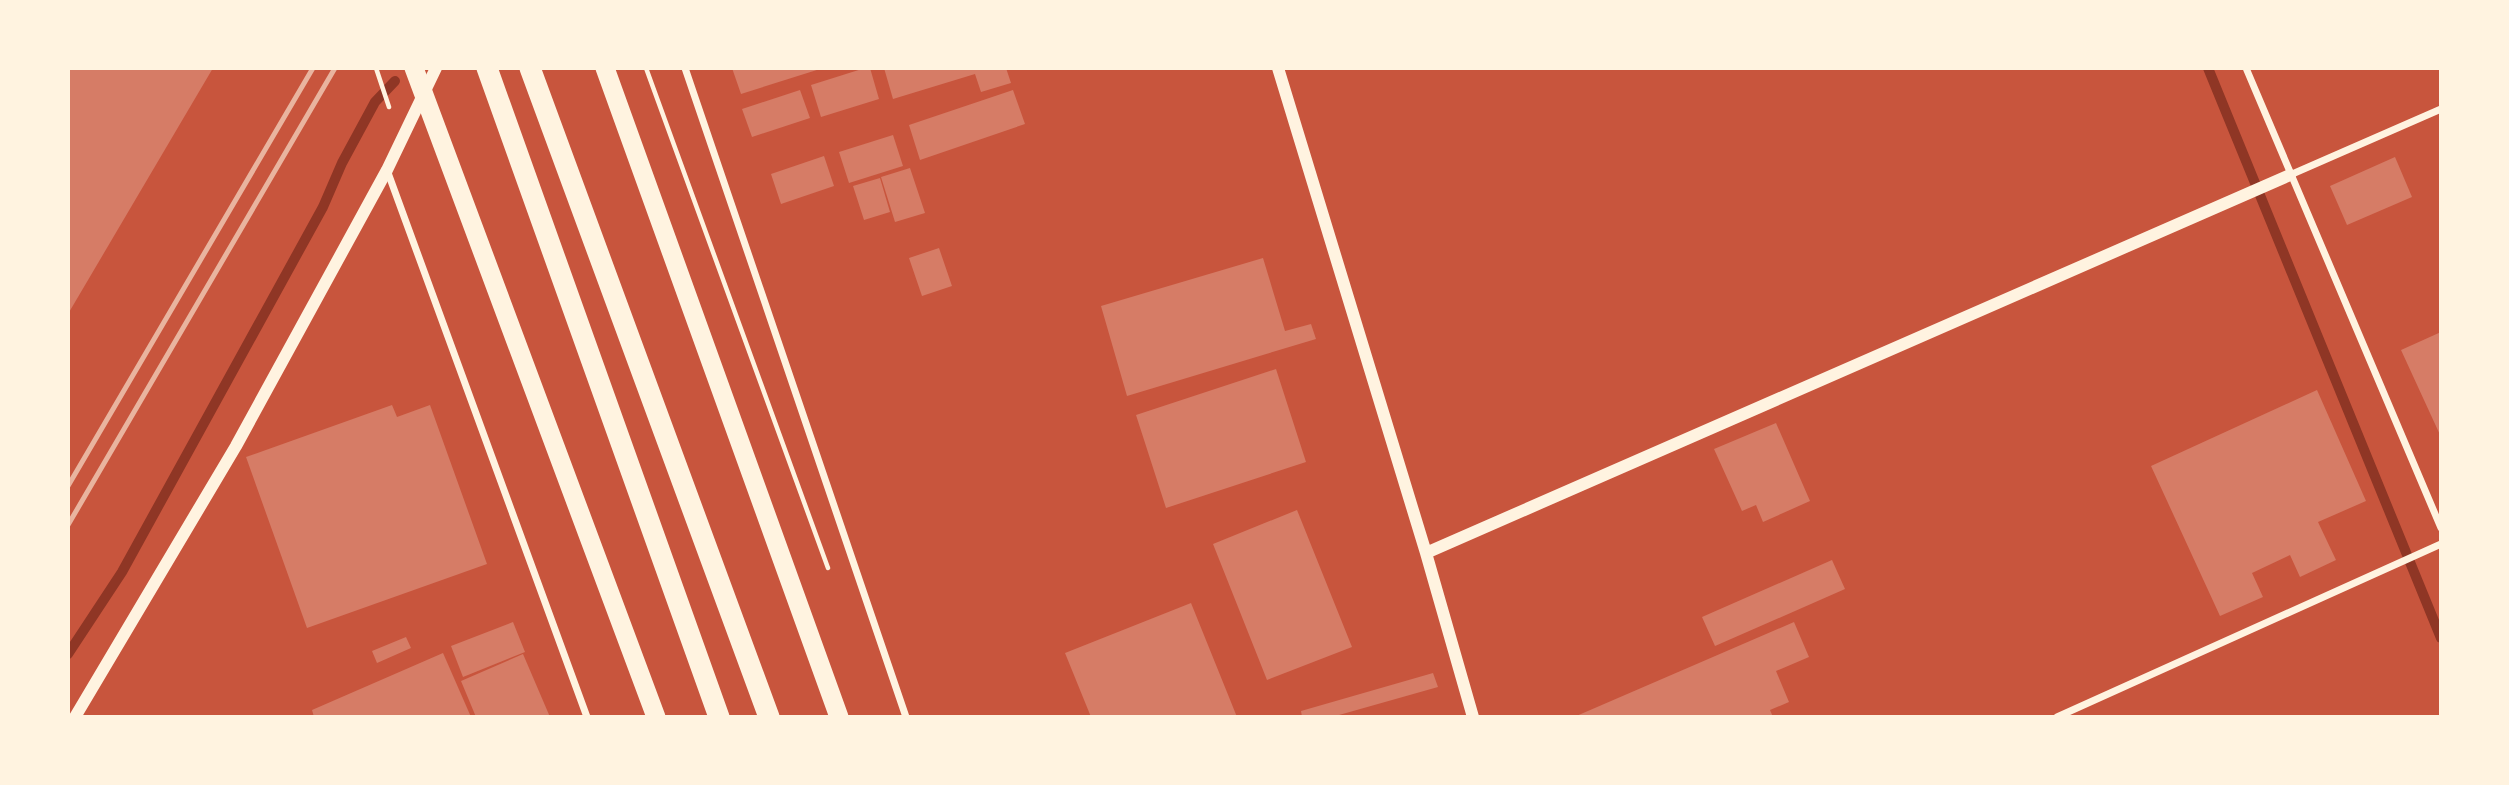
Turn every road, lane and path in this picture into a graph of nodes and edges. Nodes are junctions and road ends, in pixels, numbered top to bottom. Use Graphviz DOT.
graph roads {
  1 [pos="487,68"];
  2 [pos="530,68"];
  3 [pos="605,68"];
  4 [pos="646,68"];
  5 [pos="685,68"];
  6 [pos="1278,68"];
  7 [pos="2246,68"];
  8 [pos="427,71"];
  9 [pos="2441,109"];
  10 [pos="387,170"];
  11 [pos="2290,175"];
  12 [pos="2441,528"];
  13 [pos="2441,544"];
  14 [pos="1426,553"];
  15 [pos="831,574"];
  16 [pos="75,717"];
  17 [pos="587,717"];
  18 [pos="656,717"];
  19 [pos="719,717"];
  20 [pos="769,717"];
  21 [pos="839,717"];
  22 [pos="906,717"];
  23 [pos="1473,717"];
  24 [pos="2057,717"];
  1 -- 19 [label="highway"];
  2 -- 20 [label="highway"];
  3 -- 21 [label="highway"];
  4 -- 15 [label="path"];
  5 -- 22 [label="street"];
  6 -- 14 [label="street"];
  7 -- 11 [label="street"];
  8 -- 10 [label="street"];
  8 -- 18 [label="highway"];
  9 -- 11 [label="street"];
  10 -- 16 [label="street"];
  10 -- 17 [label="street"];
  11 -- 12 [label="street"];
  11 -- 14 [label="street"];
  13 -- 24 [label="street"];
  14 -- 23 [label="street"];
}
